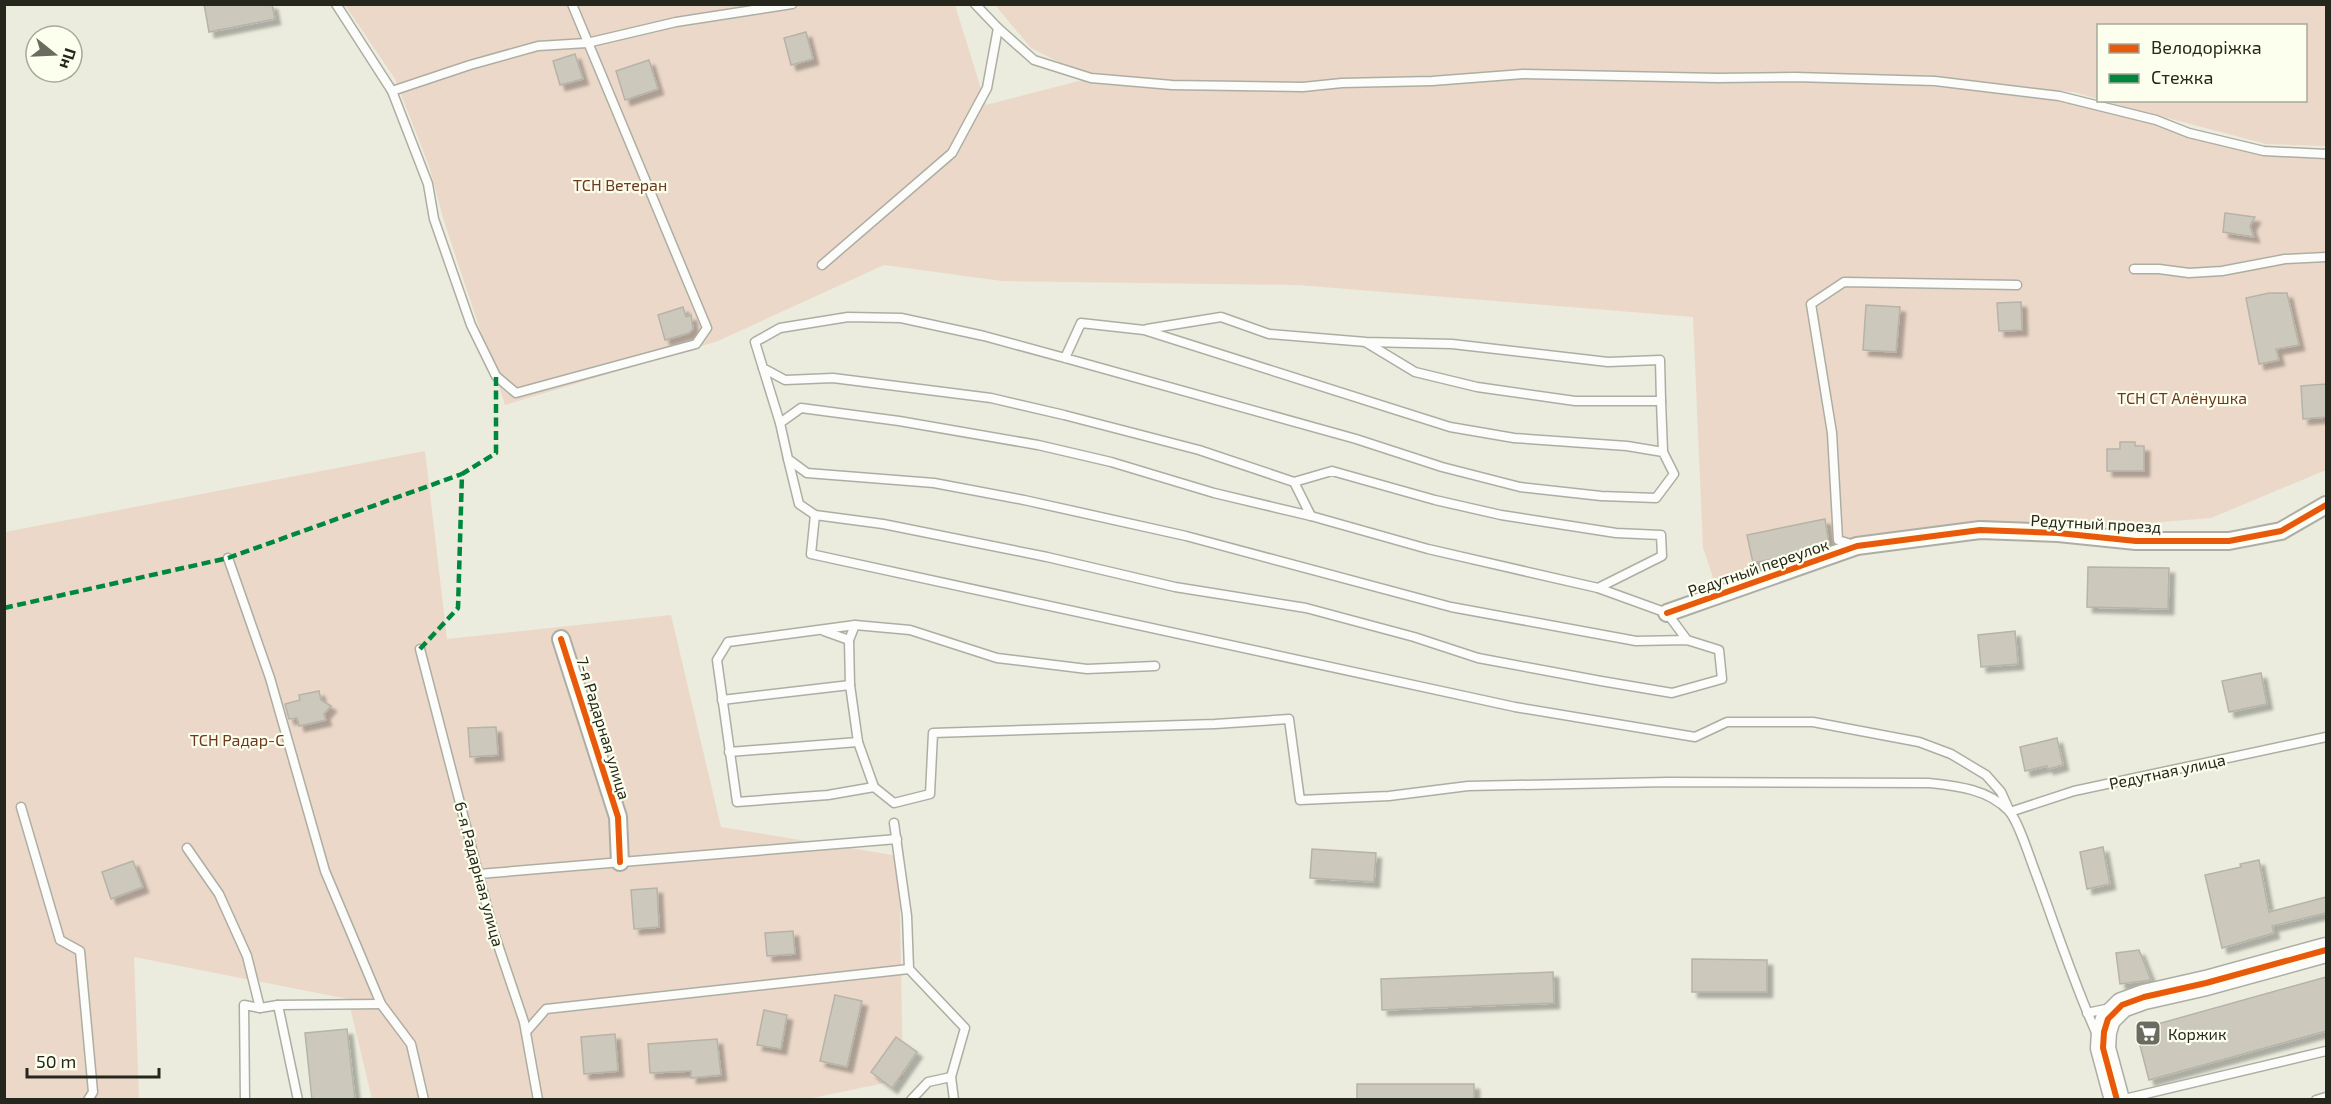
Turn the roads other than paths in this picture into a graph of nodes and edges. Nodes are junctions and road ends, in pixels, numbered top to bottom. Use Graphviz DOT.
graph roads {
  1 [pos="336,4"];
  2 [pos="572,4"];
  3 [pos="792,4"];
  4 [pos="975,4"];
  5 [pos="998,28"];
  6 [pos="587,43"];
  7 [pos="392,91"];
  8 [pos="2326,154"];
  9 [pos="2326,257"];
  10 [pos="822,265"];
  11 [pos="2134,269"];
  12 [pos="2017,285"];
  13 [pos="1144,330"];
  14 [pos="1366,342"];
  15 [pos="1065,358"];
  16 [pos="763,368"];
  17 [pos="1661,401"];
  18 [pos="780,423"];
  19 [pos="1663,452"];
  20 [pos="788,459"];
  21 [pos="1294,482"];
  22 [pos="2326,506"];
  23 [pos="815,515"];
  24 [pos="1311,516"];
  25 [pos="1857,546"];
  26 [pos="228,558"];
  27 [pos="1598,588"];
  28 [pos="1667,613"];
  29 [pos="855,625"];
  30 [pos="822,631"];
  31 [pos="561,639"];
  32 [pos="849,640"];
  33 [pos="1687,640"];
  34 [pos="420,649"];
  35 [pos="1155,666"];
  36 [pos="850,685"];
  37 [pos="722,700"];
  38 [pos="2326,737"];
  39 [pos="858,742"];
  40 [pos="729,752"];
  41 [pos="874,787"];
  42 [pos="21,807"];
  43 [pos="2010,812"];
  44 [pos="894,823"];
  45 [pos="897,838"];
  46 [pos="187,848"];
  47 [pos="620,862"];
  48 [pos="479,874"];
  49 [pos="2326,950"];
  50 [pos="909,969"];
  51 [pos="381,1004"];
  52 [pos="278,1005"];
  53 [pos="2122,1005"];
  54 [pos="260,1008"];
  55 [pos="2087,1013"];
  56 [pos="526,1032"];
  57 [pos="2103,1048"];
  58 [pos="2326,1051"];
  59 [pos="951,1077"];
  60 [pos="2326,1097"];
  61 [pos="88,1100"];
  62 [pos="245,1100"];
  63 [pos="298,1100"];
  64 [pos="424,1100"];
  65 [pos="538,1100"];
  66 [pos="911,1100"];
  67 [pos="954,1100"];
  68 [pos="2119,1100"];
  69 [pos="2316,1100"];
  1 -- 7 [label="lane"];
  2 -- 6 [label="lane"];
  3 -- 6 [label="lane"];
  4 -- 5 [label="lane"];
  5 -- 8 [label="lane"];
  5 -- 10 [label="lane"];
  6 -- 7 [label="lane"];
  6 -- 7 [label="lane"];
  9 -- 11 [label="lane"];
  12 -- 25 [label="lane"];
  13 -- 14 [label="lane"];
  13 -- 15 [label="lane"];
  13 -- 19 [label="lane"];
  14 -- 17 [label="lane"];
  14 -- 17 [label="lane"];
  15 -- 16 [label="lane"];
  15 -- 19 [label="lane"];
  16 -- 18 [label="lane"];
  16 -- 21 [label="lane"];
  17 -- 19 [label="lane"];
  18 -- 20 [label="lane"];
  18 -- 24 [label="lane"];
  20 -- 23 [label="lane"];
  20 -- 33 [label="lane"];
  21 -- 24 [label="lane"];
  21 -- 27 [label="lane"];
  22 -- 25 [label="street, Редутный проезд"];
  23 -- 33 [label="lane"];
  23 -- 43 [label="lane"];
  24 -- 27 [label="lane"];
  25 -- 28 [label="street, Редутный переулок"];
  26 -- 51 [label="lane"];
  27 -- 28 [label="lane"];
  28 -- 33 [label="lane"];
  29 -- 30 [label="lane"];
  29 -- 32 [label="lane"];
  29 -- 35 [label="lane"];
  30 -- 32 [label="lane"];
  30 -- 37 [label="lane"];
  31 -- 47 [label="street, 7-я Радарная улица"];
  32 -- 36 [label="lane"];
  34 -- 48 [label="lane, 6-я Радарная улица"];
  36 -- 37 [label="lane"];
  36 -- 39 [label="lane"];
  37 -- 40 [label="lane"];
  38 -- 43 [label="lane, Редутная улица"];
  39 -- 40 [label="lane"];
  39 -- 41 [label="lane"];
  40 -- 41 [label="lane"];
  41 -- 43 [label="lane"];
  42 -- 61 [label="lane"];
  43 -- 55 [label="lane"];
  44 -- 45 [label="lane"];
  45 -- 47 [label="lane"];
  45 -- 50 [label="lane"];
  46 -- 54 [label="lane"];
  47 -- 48 [label="lane"];
  48 -- 56 [label="lane, 6-я Радарная улица"];
  49 -- 53 [label="street"];
  50 -- 56 [label="lane"];
  50 -- 59 [label="lane"];
  51 -- 52 [label="lane"];
  51 -- 64 [label="lane"];
  52 -- 54 [label="lane"];
  52 -- 63 [label="lane"];
  53 -- 55 [label="lane"];
  53 -- 57 [label="street"];
  54 -- 62 [label="lane"];
  55 -- 57 [label="lane"];
  56 -- 65 [label="lane, 6-я Радарная улица"];
  57 -- 68 [label="street"];
  58 -- 68 [label="lane"];
  59 -- 66 [label="lane"];
  59 -- 67 [label="lane"];
  60 -- 69 [label="lane"];
}
